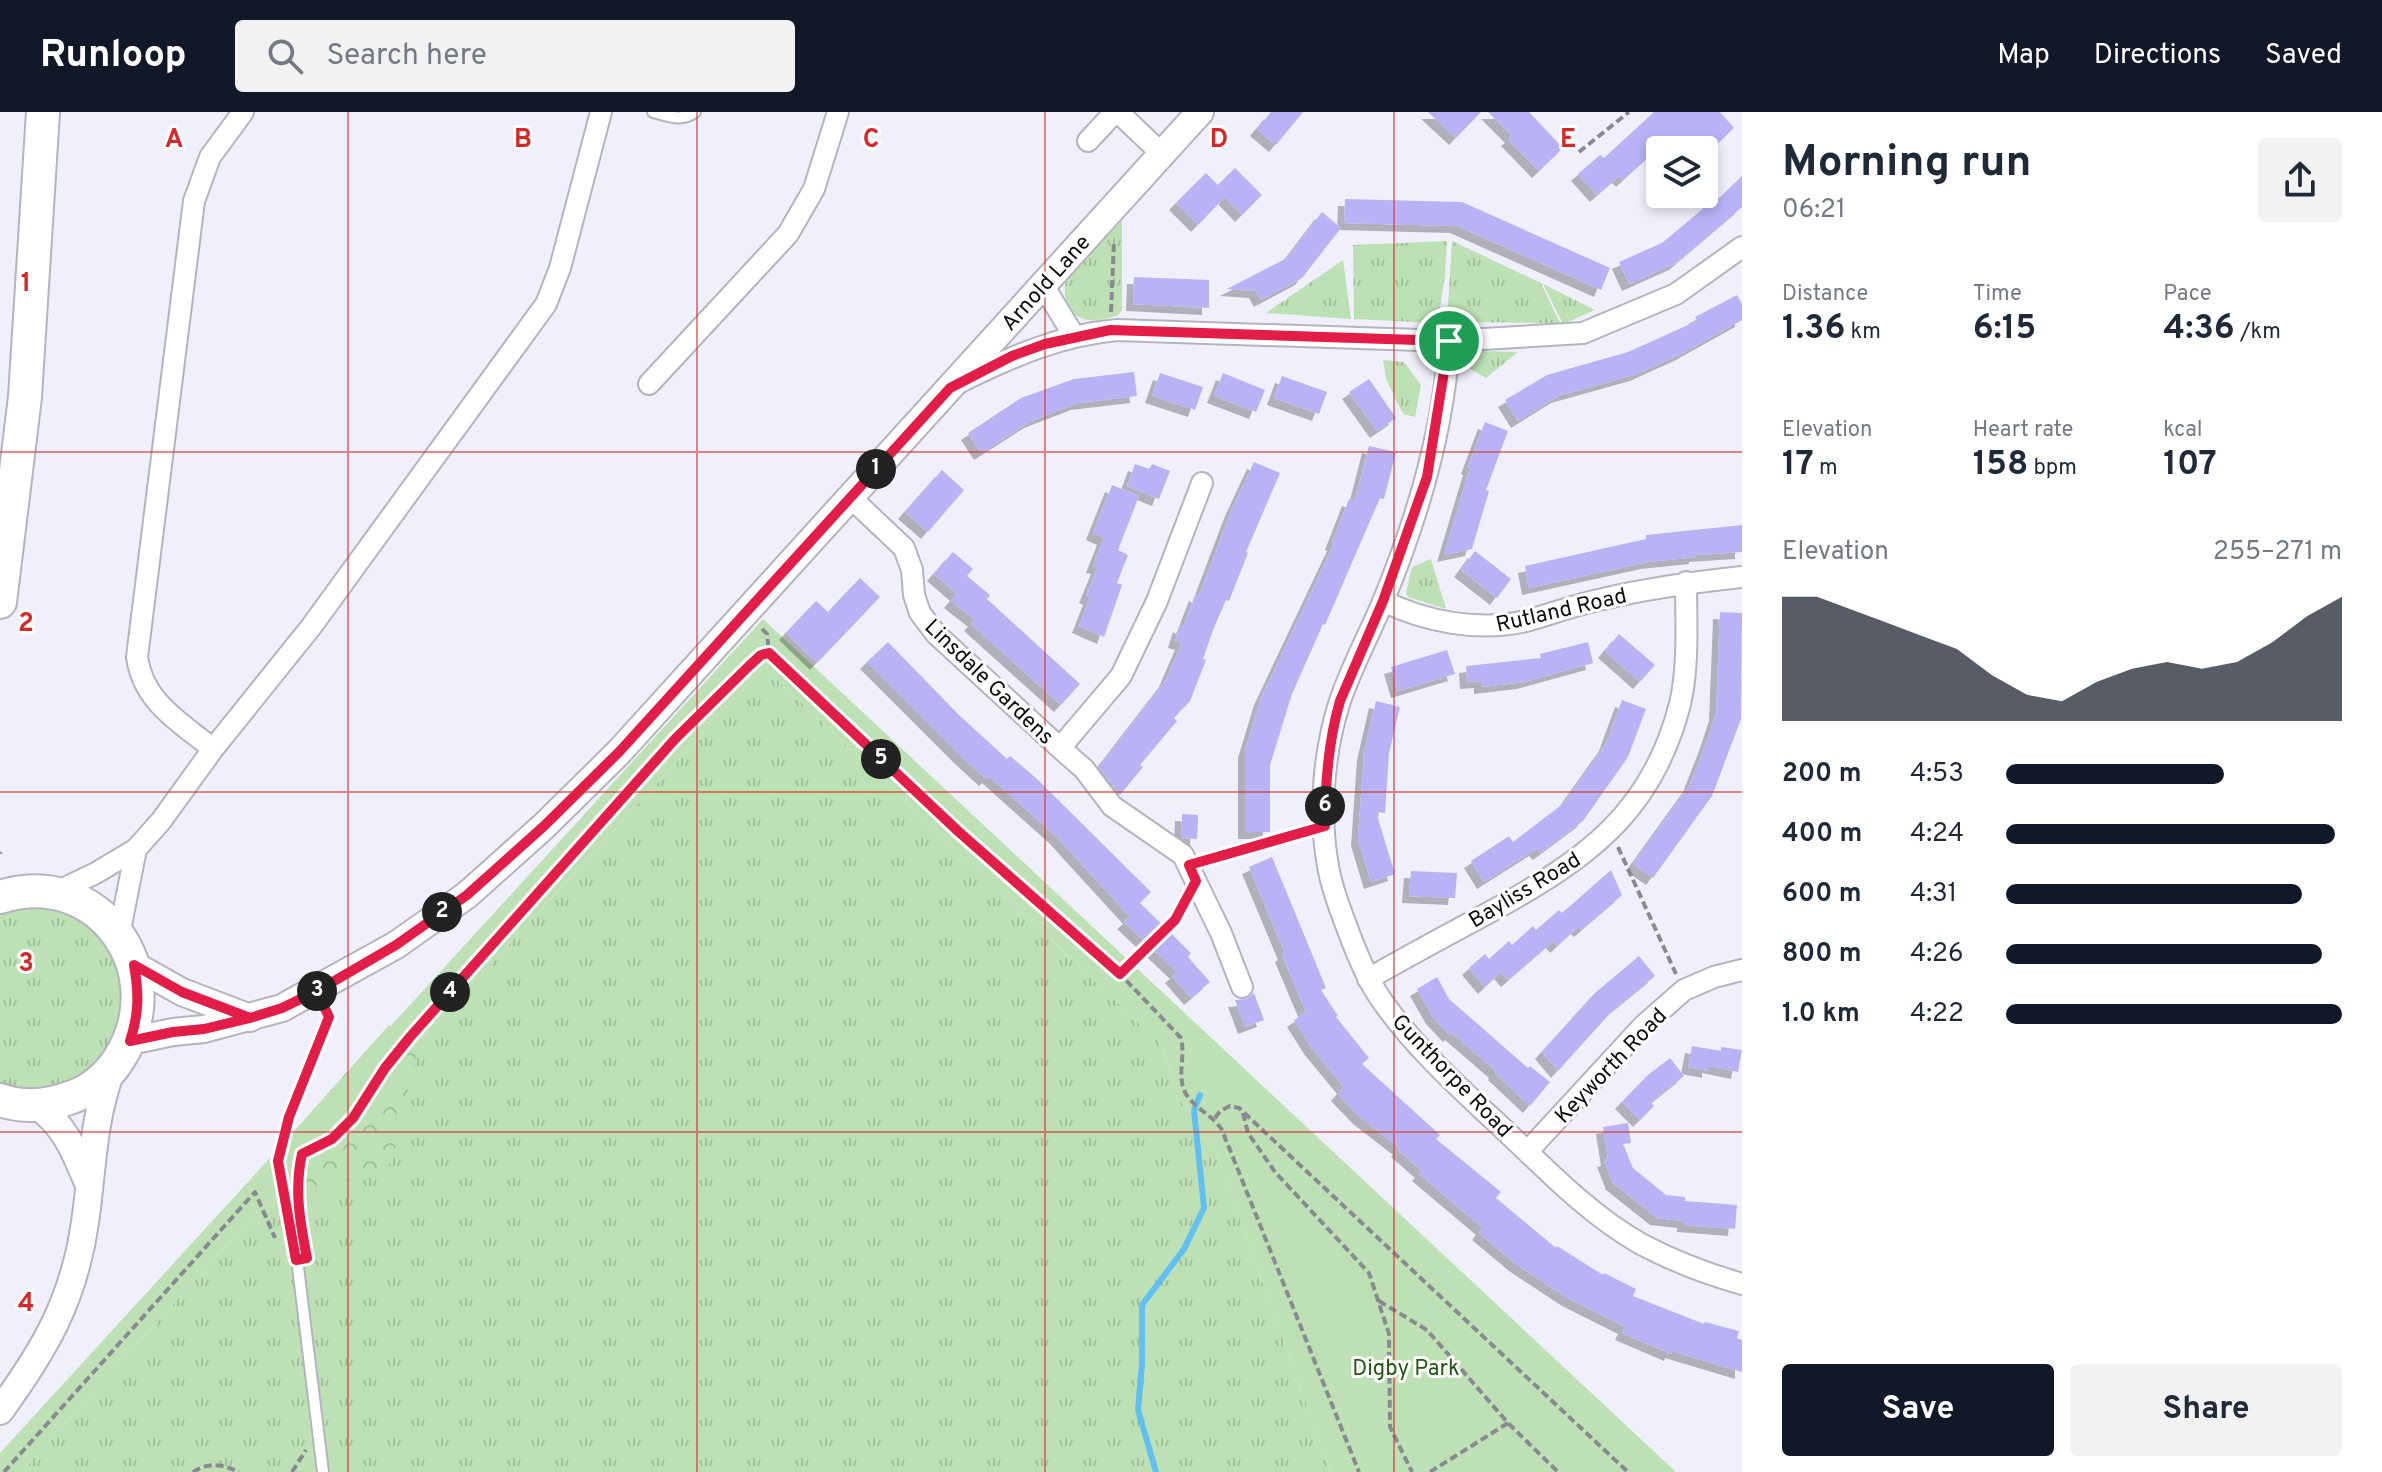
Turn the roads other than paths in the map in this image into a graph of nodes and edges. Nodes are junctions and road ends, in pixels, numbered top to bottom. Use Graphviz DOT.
graph roads {
  1 [pos="43,112"];
  2 [pos="243,112"];
  3 [pos="601,112"];
  4 [pos="653,112"];
  5 [pos="695,112"];
  6 [pos="838,112"];
  7 [pos="1117,112"];
  8 [pos="1200,112"];
  9 [pos="1088,141"];
  10 [pos="1162,154"];
  11 [pos="1742,247"];
  12 [pos="1043,285"];
  13 [pos="1074,336"];
  14 [pos="1449,341"];
  15 [pos="649,384"];
  16 [pos="950,388"];
  17 [pos="1202,483"];
  18 [pos="850,497"];
  19 [pos="1742,577"];
  20 [pos="1686,582"];
  21 [pos="1383,601"];
  22 [pos="0,602"];
  23 [pos="1060,748"];
  24 [pos="213,749"];
  25 [pos="136,849"];
  26 [pos="0,858"];
  27 [pos="43,892"];
  28 [pos="0,897"];
  29 [pos="119,935"];
  30 [pos="134,965"];
  31 [pos="1742,970"];
  32 [pos="1368,979"];
  33 [pos="1242,987"];
  34 [pos="317,991"];
  35 [pos="250,1018"];
  36 [pos="130,1041"];
  37 [pos="111,1071"];
  38 [pos="1,1101"];
  39 [pos="36,1105"];
  40 [pos="1528,1151"];
  41 [pos="89,1187"];
  42 [pos="1742,1284"];
  43 [pos="0,1411"];
  44 [pos="323,1472"];
  1 -- 22 [label="main road"];
  2 -- 24 [label="street"];
  3 -- 24 [label="street"];
  4 -- 5 [label="lane"];
  6 -- 15 [label="street"];
  7 -- 9 [label="street"];
  7 -- 10 [label="street"];
  8 -- 10 [label="street, Arnold Lane"];
  10 -- 12 [label="street, Arnold Lane"];
  11 -- 14 [label="street"];
  12 -- 13 [label="street"];
  12 -- 16 [label="street, Arnold Lane"];
  13 -- 14 [label="street"];
  13 -- 16 [label="street"];
  14 -- 21 [label="street, Gunthorpe Road"];
  16 -- 18 [label="street, Arnold Lane"];
  17 -- 23 [label="street, Linsdale Gardens"];
  18 -- 23 [label="street, Linsdale Gardens"];
  18 -- 34 [label="street, Arnold Lane"];
  19 -- 20 [label="street, Rutland Road"];
  20 -- 21 [label="street, Rutland Road"];
  20 -- 32 [label="street, Bayliss Road"];
  21 -- 32 [label="street, Gunthorpe Road"];
  23 -- 33 [label="street, Linsdale Gardens"];
  24 -- 25 [label="street"];
  25 -- 27 [label="street"];
  25 -- 29 [label="street"];
  26 -- 27 [label="main road"];
  27 -- 28 [label="main road"];
  27 -- 29 [label="main road"];
  29 -- 30 [label="main road"];
  30 -- 35 [label="street"];
  30 -- 36 [label="main road"];
  31 -- 40 [label="street, Keyworth Road"];
  32 -- 40 [label="street, Gunthorpe Road"];
  34 -- 35 [label="street, Arnold Lane"];
  34 -- 44 [label="lane"];
  35 -- 36 [label="street, Arnold Lane"];
  36 -- 37 [label="main road"];
  37 -- 39 [label="main road"];
  37 -- 41 [label="street"];
  38 -- 39 [label="main road"];
  39 -- 41 [label="street"];
  40 -- 42 [label="street, Gunthorpe Road"];
  41 -- 43 [label="street"];
}
